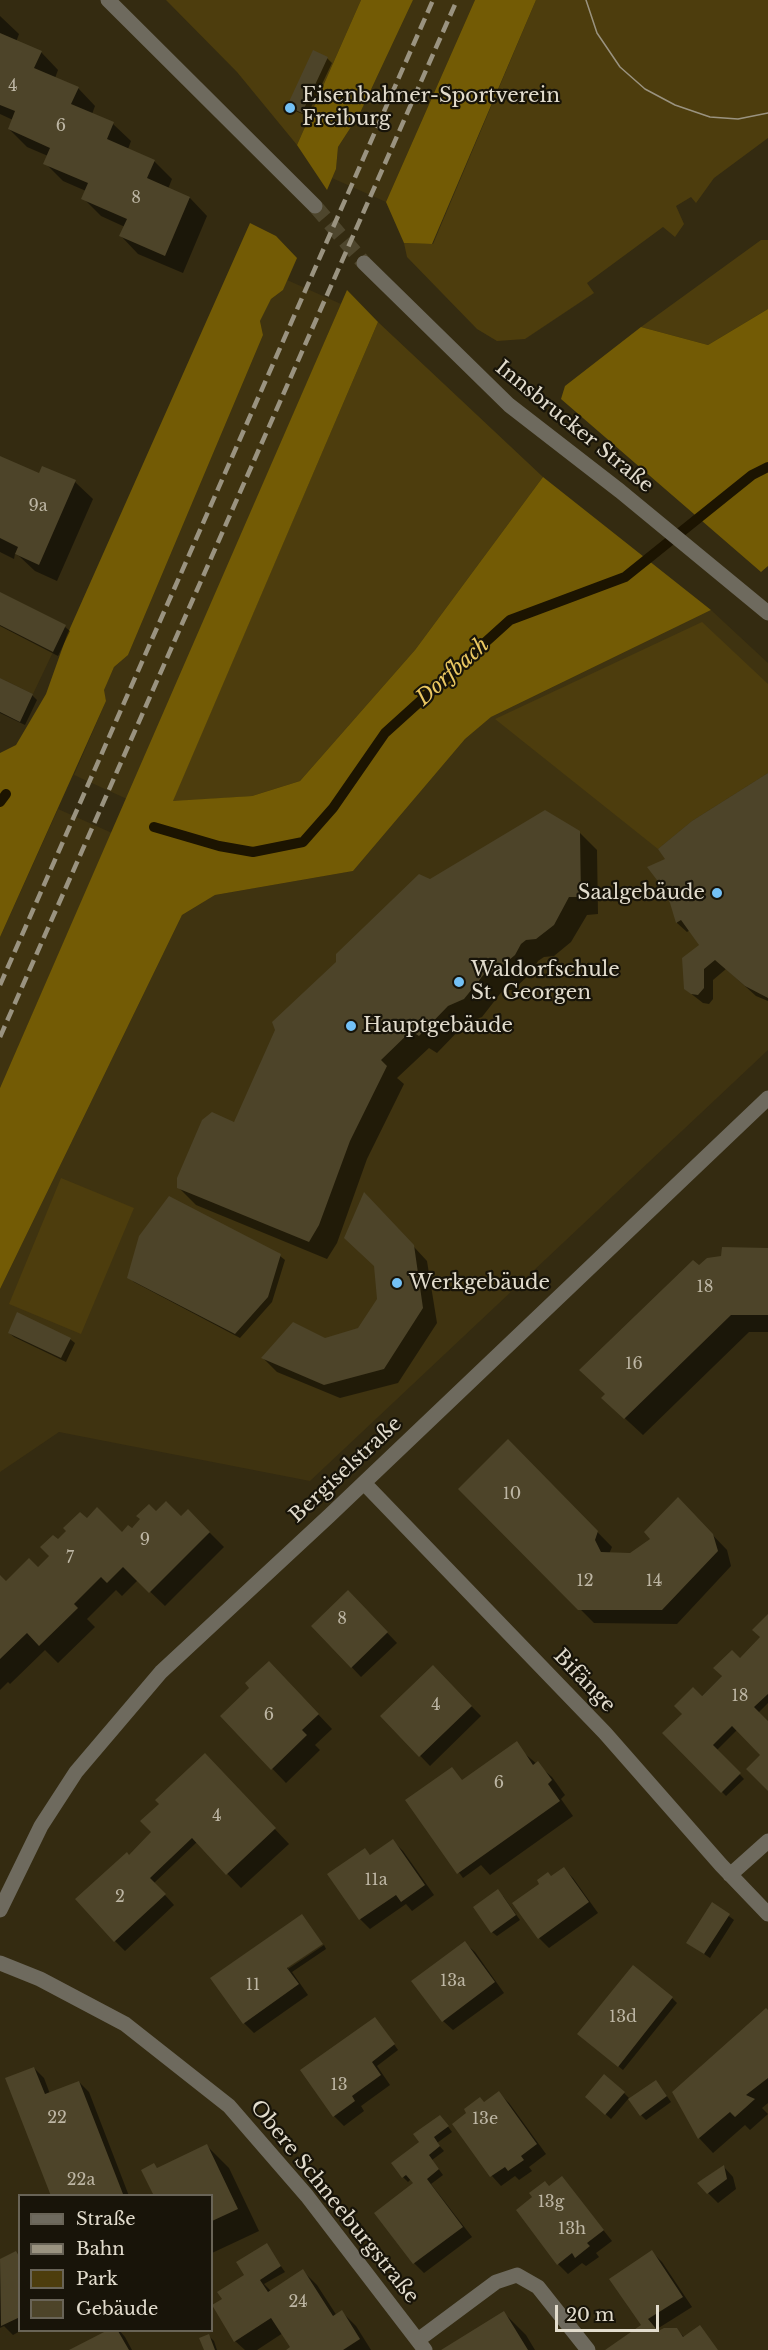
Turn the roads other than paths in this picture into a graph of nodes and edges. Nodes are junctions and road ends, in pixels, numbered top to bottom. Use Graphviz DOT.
graph roads {
  1 [pos="108,0"];
  2 [pos="315,206"];
  3 [pos="364,263"];
  4 [pos="768,613"];
  5 [pos="768,1098"];
  6 [pos="364,1483"];
  7 [pos="768,1841"];
  8 [pos="730,1875"];
  9 [pos="0,1910"];
  10 [pos="768,1914"];
  11 [pos="0,1964"];
  12 [pos="422,2345"];
  13 [pos="588,2350"];
  1 -- 2 [label="street"];
  3 -- 4 [label="street, Innsbrucker Straße"];
  5 -- 6 [label="street, Bergiselstraße"];
  6 -- 8 [label="street, Bifänge"];
  6 -- 9 [label="street, Bergiselstraße"];
  7 -- 8 [label="street"];
  8 -- 10 [label="street, Bifänge"];
  11 -- 12 [label="street, Obere Schneeburgstraße"];
  12 -- 13 [label="street, Obere Schneeburgstraße"];
}
